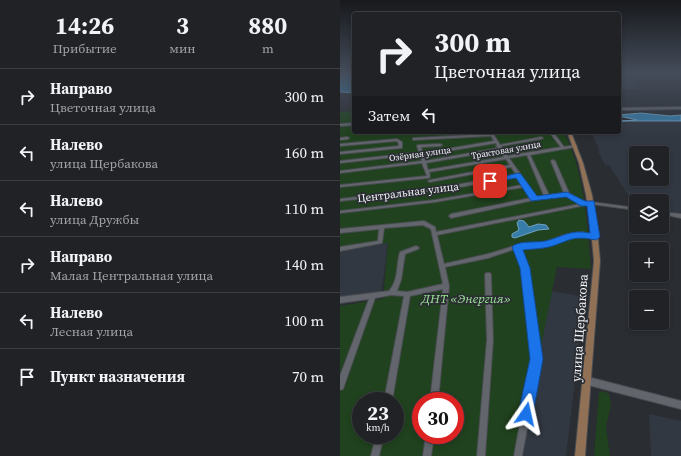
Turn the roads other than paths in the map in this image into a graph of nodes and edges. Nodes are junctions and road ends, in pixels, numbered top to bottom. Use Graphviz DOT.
graph roads {
  1 [pos="681,108"];
  2 [pos="621,109"];
  3 [pos="352,124"];
  4 [pos="340,125"];
  5 [pos="491,134"];
  6 [pos="552,134"];
  7 [pos="570,134"];
  8 [pos="347,138"];
  9 [pos="541,138"];
  10 [pos="340,139"];
  11 [pos="414,139"];
  12 [pos="340,145"];
  13 [pos="440,145"];
  14 [pos="498,146"];
  15 [pos="575,146"];
  16 [pos="563,148"];
  17 [pos="340,153"];
  18 [pos="412,154"];
  19 [pos="422,154"];
  20 [pos="528,154"];
  21 [pos="507,158"];
  22 [pos="553,161"];
  23 [pos="340,162"];
  24 [pos="424,162"];
  25 [pos="512,166"];
  26 [pos="427,171"];
  27 [pos="340,172"];
  28 [pos="518,175"];
  29 [pos="429,179"];
  30 [pos="340,186"];
  31 [pos="525,186"];
  32 [pos="432,190"];
  33 [pos="567,194"];
  34 [pos="547,197"];
  35 [pos="534,199"];
  36 [pos="340,200"];
  37 [pos="435,201"];
  38 [pos="587,204"];
  39 [pos="629,208"];
  40 [pos="340,212"];
  41 [pos="669,214"];
  42 [pos="451,216"];
  43 [pos="681,216"];
  44 [pos="382,227"];
  45 [pos="340,231"];
  46 [pos="435,234"];
  47 [pos="596,237"];
  48 [pos="517,247"];
  49 [pos="416,248"];
  50 [pos="340,249"];
  51 [pos="442,266"];
  52 [pos="488,275"];
  53 [pos="446,286"];
  54 [pos="391,293"];
  55 [pos="408,294"];
  56 [pos="373,295"];
  57 [pos="340,300"];
  58 [pos="588,381"];
  59 [pos="340,386"];
  60 [pos="390,392"];
  61 [pos="435,392"];
  62 [pos="681,405"];
  63 [pos="378,444"];
  64 [pos="429,444"];
  65 [pos="375,456"];
  66 [pos="427,456"];
  67 [pos="481,456"];
  68 [pos="518,456"];
  69 [pos="580,456"];
  1 -- 2 [label="street"];
  3 -- 4 [label="street"];
  5 -- 11 [label="street"];
  5 -- 14 [label="street"];
  6 -- 16 [label="street, Трактовая улица"];
  7 -- 15 [label="main road, улица Щербакова"];
  8 -- 10 [label="street"];
  9 -- 14 [label="street"];
  12 -- 17 [label="street"];
  13 -- 19 [label="street"];
  14 -- 19 [label="street"];
  14 -- 21 [label="street"];
  14 -- 24 [label="street, Озёрная улица"];
  15 -- 16 [label="street, Трактовая улица"];
  15 -- 38 [label="main road, улица Щербакова"];
  16 -- 20 [label="street, Трактовая улица"];
  18 -- 23 [label="street"];
  19 -- 24 [label="street"];
  20 -- 21 [label="street, Трактовая улица"];
  20 -- 34 [label="street"];
  21 -- 25 [label="street"];
  21 -- 26 [label="street, Трактовая улица"];
  22 -- 33 [label="street"];
  24 -- 26 [label="street"];
  24 -- 27 [label="street, Озёрная улица"];
  25 -- 28 [label="street"];
  25 -- 29 [label="street"];
  26 -- 29 [label="street"];
  28 -- 31 [label="street"];
  28 -- 32 [label="street"];
  29 -- 30 [label="street"];
  29 -- 32 [label="street"];
  31 -- 35 [label="street"];
  31 -- 37 [label="street, Центральная улица"];
  32 -- 36 [label="street"];
  32 -- 37 [label="street"];
  33 -- 34 [label="street"];
  33 -- 38 [label="street"];
  34 -- 35 [label="street"];
  35 -- 42 [label="street"];
  37 -- 40 [label="street, Центральная улица"];
  38 -- 39 [label="street"];
  38 -- 46 [label="street"];
  38 -- 47 [label="main road, улица Щербакова"];
  41 -- 43 [label="street"];
  44 -- 45 [label="street"];
  44 -- 46 [label="street"];
  44 -- 50 [label="street"];
  46 -- 51 [label="street"];
  47 -- 48 [label="street"];
  47 -- 58 [label="main road, улица Щербакова"];
  48 -- 51 [label="street"];
  48 -- 68 [label="street"];
  49 -- 54 [label="street"];
  51 -- 53 [label="street"];
  52 -- 67 [label="street"];
  53 -- 55 [label="street"];
  53 -- 61 [label="street"];
  54 -- 55 [label="street"];
  54 -- 56 [label="street"];
  55 -- 60 [label="street"];
  56 -- 57 [label="street"];
  56 -- 59 [label="street"];
  58 -- 62 [label="street"];
  58 -- 69 [label="main road, улица Щербакова"];
  63 -- 65 [label="street"];
  64 -- 66 [label="street"];
}
